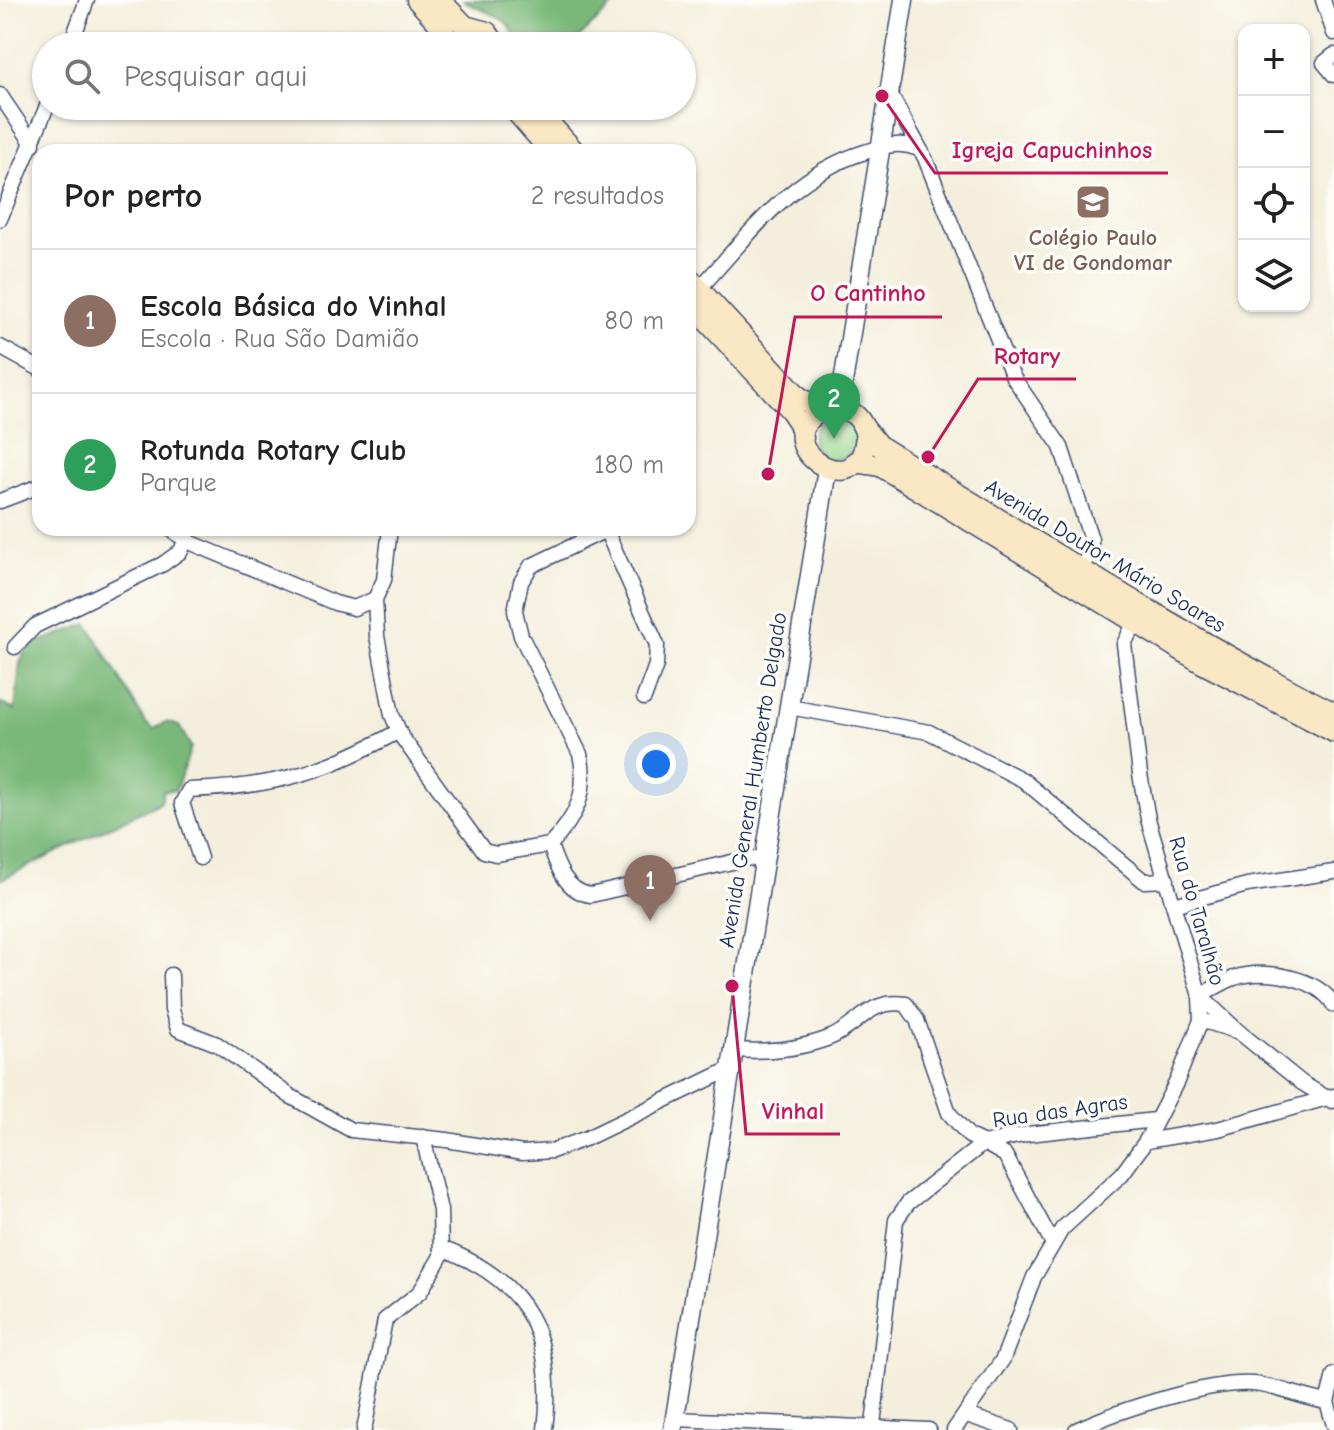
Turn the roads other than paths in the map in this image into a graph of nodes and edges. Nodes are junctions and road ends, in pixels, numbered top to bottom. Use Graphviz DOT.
graph roads {
  1 [pos="87,0"];
  2 [pos="417,0"];
  3 [pos="440,0"];
  4 [pos="904,0"];
  5 [pos="1323,0"];
  6 [pos="473,29"];
  7 [pos="75,32"];
  8 [pos="444,32"];
  9 [pos="465,32"];
  10 [pos="487,32"];
  11 [pos="1334,33"];
  12 [pos="1334,55"];
  13 [pos="1334,75"];
  14 [pos="890,94"];
  15 [pos="0,95"];
  16 [pos="42,120"];
  17 [pos="523,120"];
  18 [pos="546,120"];
  19 [pos="33,144"];
  20 [pos="544,144"];
  21 [pos="568,144"];
  22 [pos="32,146"];
  23 [pos="879,147"];
  24 [pos="919,149"];
  25 [pos="0,219"];
  26 [pos="696,288"];
  27 [pos="696,300"];
  28 [pos="696,301"];
  29 [pos="0,347"];
  30 [pos="32,365"];
  31 [pos="833,408"];
  32 [pos="862,425"];
  33 [pos="803,438"];
  34 [pos="855,462"];
  35 [pos="827,469"];
  36 [pos="32,489"];
  37 [pos="0,501"];
  38 [pos="188,536"];
  39 [pos="193,536"];
  40 [pos="389,536"];
  41 [pos="593,536"];
  42 [pos="611,536"];
  43 [pos="1081,569"];
  44 [pos="375,599"];
  45 [pos="1135,622"];
  46 [pos="15,647"];
  47 [pos="644,698"];
  48 [pos="789,707"];
  49 [pos="1334,713"];
  50 [pos="399,731"];
  51 [pos="1334,732"];
  52 [pos="550,845"];
  53 [pos="200,858"];
  54 [pos="763,861"];
  55 [pos="1334,872"];
  56 [pos="1167,880"];
  57 [pos="1174,905"];
  58 [pos="171,975"];
  59 [pos="1200,996"];
  60 [pos="1334,1005"];
  61 [pos="1201,1020"];
  62 [pos="1239,1032"];
  63 [pos="733,1059"];
  64 [pos="1333,1099"];
  65 [pos="1155,1120"];
  66 [pos="423,1137"];
  67 [pos="1146,1141"];
  68 [pos="984,1143"];
  69 [pos="1053,1244"];
  70 [pos="441,1248"];
  71 [pos="1334,1375"];
  72 [pos="1327,1402"];
  73 [pos="967,1415"];
  74 [pos="674,1424"];
  75 [pos="873,1425"];
  76 [pos="1334,1425"];
  77 [pos="1082,1429"];
  78 [pos="364,1430"];
  79 [pos="545,1430"];
  80 [pos="929,1430"];
  81 [pos="954,1430"];
  82 [pos="1011,1430"];
  1 -- 7 [label="street"];
  2 -- 8 [label="main road"];
  3 -- 6 [label="main road"];
  4 -- 14 [label="street"];
  5 -- 11 [label="street"];
  6 -- 9 [label="main road"];
  6 -- 10 [label="main road"];
  12 -- 13 [label="street"];
  14 -- 23 [label="street"];
  14 -- 24 [label="street"];
  15 -- 19 [label="street"];
  16 -- 19 [label="street"];
  17 -- 20 [label="main road"];
  18 -- 21 [label="main road"];
  22 -- 25 [label="street"];
  23 -- 24 [label="street"];
  23 -- 26 [label="street"];
  23 -- 31 [label="street"];
  24 -- 43 [label="street"];
  27 -- 31 [label="main road"];
  28 -- 33 [label="main road"];
  29 -- 30 [label="street"];
  31 -- 32 [label="main road"];
  31 -- 33 [label="main road"];
  32 -- 34 [label="main road"];
  32 -- 43 [label="main road, Avenida Doutor Mário Soares"];
  33 -- 35 [label="main road"];
  34 -- 35 [label="main road"];
  34 -- 45 [label="main road, Avenida Doutor Mário Soares"];
  35 -- 48 [label="street, Avenida General Humberto Delgado"];
  36 -- 37 [label="street"];
  38 -- 46 [label="street"];
  39 -- 44 [label="street"];
  40 -- 44 [label="street"];
  41 -- 52 [label="street"];
  42 -- 47 [label="street"];
  43 -- 49 [label="main road, Avenida Doutor Mário Soares"];
  44 -- 50 [label="street"];
  45 -- 51 [label="main road, Avenida Doutor Mário Soares"];
  45 -- 56 [label="street, Rua do Taralhão"];
  48 -- 54 [label="street, Avenida General Humberto Delgado"];
  48 -- 56 [label="street"];
  50 -- 52 [label="street"];
  50 -- 53 [label="street"];
  52 -- 54 [label="street"];
  54 -- 63 [label="street, Avenida General Humberto Delgado"];
  55 -- 57 [label="street"];
  56 -- 57 [label="street, Rua do Taralhão"];
  57 -- 59 [label="street, Rua do Taralhão"];
  58 -- 66 [label="street"];
  59 -- 60 [label="street"];
  59 -- 61 [label="street, Rua do Taralhão"];
  59 -- 62 [label="street"];
  61 -- 62 [label="street"];
  61 -- 65 [label="street, Rua do Taralhão"];
  62 -- 64 [label="street"];
  63 -- 66 [label="street"];
  63 -- 68 [label="street, Rua das Agras"];
  63 -- 74 [label="street, Avenida General Humberto Delgado"];
  64 -- 67 [label="street"];
  65 -- 67 [label="street, Rua do Taralhão"];
  65 -- 68 [label="street, Rua das Agras"];
  66 -- 70 [label="street"];
  67 -- 69 [label="street, Rua do Taralhão"];
  68 -- 69 [label="street"];
  68 -- 75 [label="street"];
  69 -- 73 [label="street, Rua do Taralhão"];
  70 -- 78 [label="street"];
  70 -- 79 [label="street"];
  71 -- 72 [label="street"];
  72 -- 76 [label="street"];
  72 -- 77 [label="street"];
  73 -- 81 [label="street, Rua do Taralhão"];
  73 -- 82 [label="street"];
  74 -- 75 [label="street"];
  75 -- 80 [label="street"];
}
